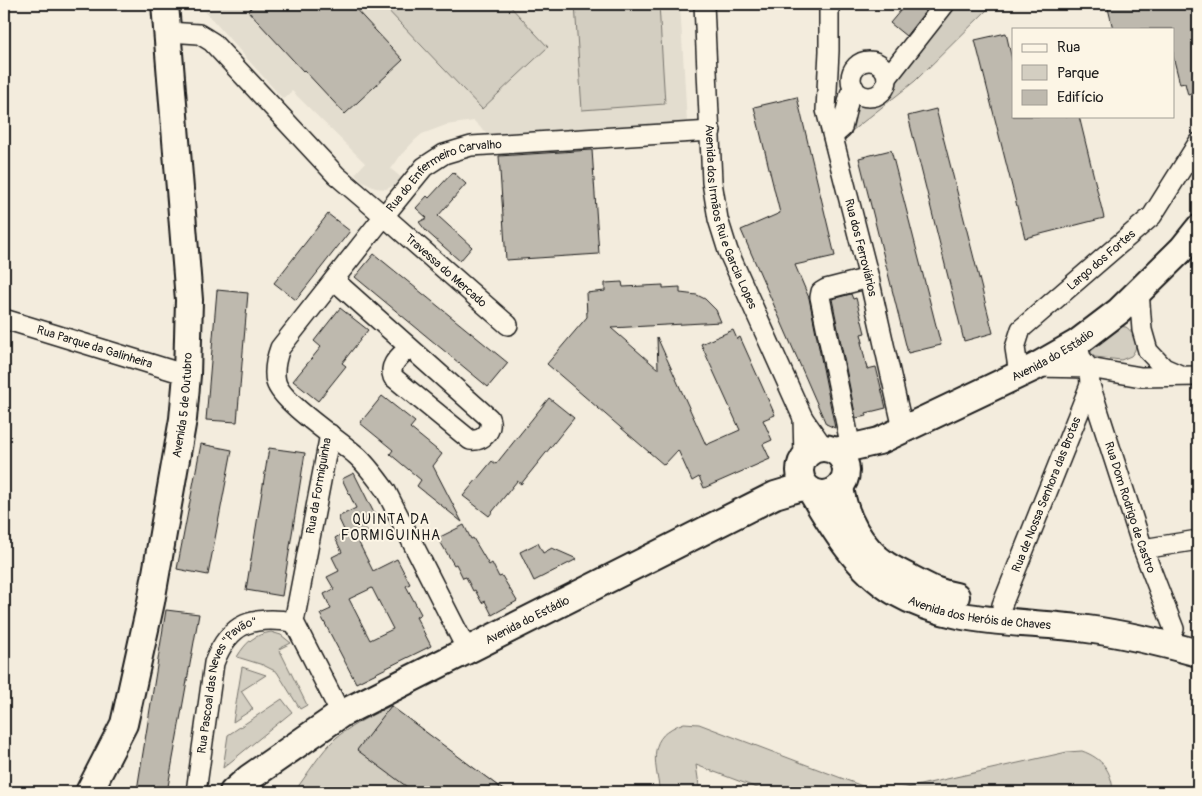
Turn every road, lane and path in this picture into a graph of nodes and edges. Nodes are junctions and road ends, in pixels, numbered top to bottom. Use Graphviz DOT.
graph roads {
  1 [pos="165,4"];
  2 [pos="704,4"];
  3 [pos="829,4"];
  4 [pos="945,4"];
  5 [pos="168,32"];
  6 [pos="887,78"];
  7 [pos="854,88"];
  8 [pos="711,131"];
  9 [pos="833,136"];
  10 [pos="1198,143"];
  11 [pos="384,216"];
  12 [pos="1198,229"];
  13 [pos="869,278"];
  14 [pos="334,280"];
  15 [pos="1139,291"];
  16 [pos="1119,311"];
  17 [pos="4,319"];
  18 [pos="508,325"];
  19 [pos="1142,330"];
  20 [pos="1076,343"];
  21 [pos="409,347"];
  22 [pos="1148,351"];
  23 [pos="1027,370"];
  24 [pos="1122,373"];
  25 [pos="186,375"];
  26 [pos="1191,376"];
  27 [pos="1090,377"];
  28 [pos="903,429"];
  29 [pos="330,434"];
  30 [pos="824,468"];
  31 [pos="1198,540"];
  32 [pos="1143,549"];
  33 [pos="1002,605"];
  34 [pos="294,622"];
  35 [pos="1186,632"];
  36 [pos="467,650"];
  37 [pos="1198,653"];
  38 [pos="341,714"];
  39 [pos="286,753"];
  40 [pos="89,792"];
  41 [pos="196,792"];
  42 [pos="233,792"];
  43 [pos="256,792"];
  1 -- 5 [label="main road, Avenida 5 de Outubro"];
  2 -- 8 [label="street, Avenida dos Irmãos Rui e Garcia Lopes"];
  3 -- 9 [label="street, Rua dos Ferroviários"];
  4 -- 6 [label="street"];
  5 -- 11 [label="street, Rua do Enfermeiro Carvalho"];
  5 -- 25 [label="main road, Avenida 5 de Outubro"];
  6 -- 7 [label="street"];
  6 -- 7 [label="street"];
  7 -- 9 [label="street"];
  8 -- 11 [label="street, Rua do Enfermeiro Carvalho"];
  8 -- 30 [label="street, Avenida dos Irmãos Rui e Garcia Lopes"];
  9 -- 13 [label="street, Rua dos Ferroviários"];
  10 -- 23 [label="street, Largo dos Fortes"];
  11 -- 14 [label="street, Rua da Formiguinha"];
  11 -- 18 [label="street, Travessa do Mercado"];
  12 -- 15 [label="main road, Avenida do Estádio"];
  13 -- 28 [label="street, Rua dos Ferroviários"];
  13 -- 30 [label="street"];
  14 -- 21 [label="street"];
  14 -- 29 [label="street, Rua da Formiguinha"];
  15 -- 16 [label="main road, Avenida do Estádio"];
  15 -- 19 [label="street"];
  16 -- 19 [label="street"];
  16 -- 20 [label="main road, Avenida do Estádio"];
  17 -- 25 [label="street, Rua Parque da Galinheira"];
  19 -- 22 [label="street"];
  20 -- 23 [label="main road, Avenida do Estádio"];
  20 -- 27 [label="street"];
  21 -- 21 [label="street"];
  22 -- 24 [label="street"];
  22 -- 26 [label="street"];
  23 -- 27 [label="street"];
  23 -- 28 [label="main road, Avenida do Estádio"];
  24 -- 26 [label="street"];
  24 -- 27 [label="street"];
  25 -- 40 [label="main road, Avenida 5 de Outubro"];
  27 -- 32 [label="street, Rua Dom Rodrigo de Castro"];
  27 -- 33 [label="street, Rua de Nossa Senhora das Brotas"];
  28 -- 30 [label="main road, Avenida do Estádio"];
  29 -- 34 [label="street, Rua da Formiguinha"];
  29 -- 36 [label="street"];
  30 -- 33 [label="main road, Avenida dos Heróis de Chaves"];
  30 -- 36 [label="main road, Avenida do Estádio"];
  30 -- 37 [label="main road, Avenida dos Heróis de Chaves"];
  31 -- 32 [label="street"];
  32 -- 35 [label="street, Rua Dom Rodrigo de Castro"];
  33 -- 35 [label="main road, Avenida dos Heróis de Chaves"];
  34 -- 38 [label="street"];
  34 -- 41 [label="street, Rua Pascoal das Neves \"Pavão\""];
  36 -- 38 [label="main road, Avenida do Estádio"];
  38 -- 39 [label="main road, Avenida do Estádio"];
  39 -- 42 [label="main road, Avenida do Estádio"];
  39 -- 43 [label="main road, Avenida do Estádio"];
}
